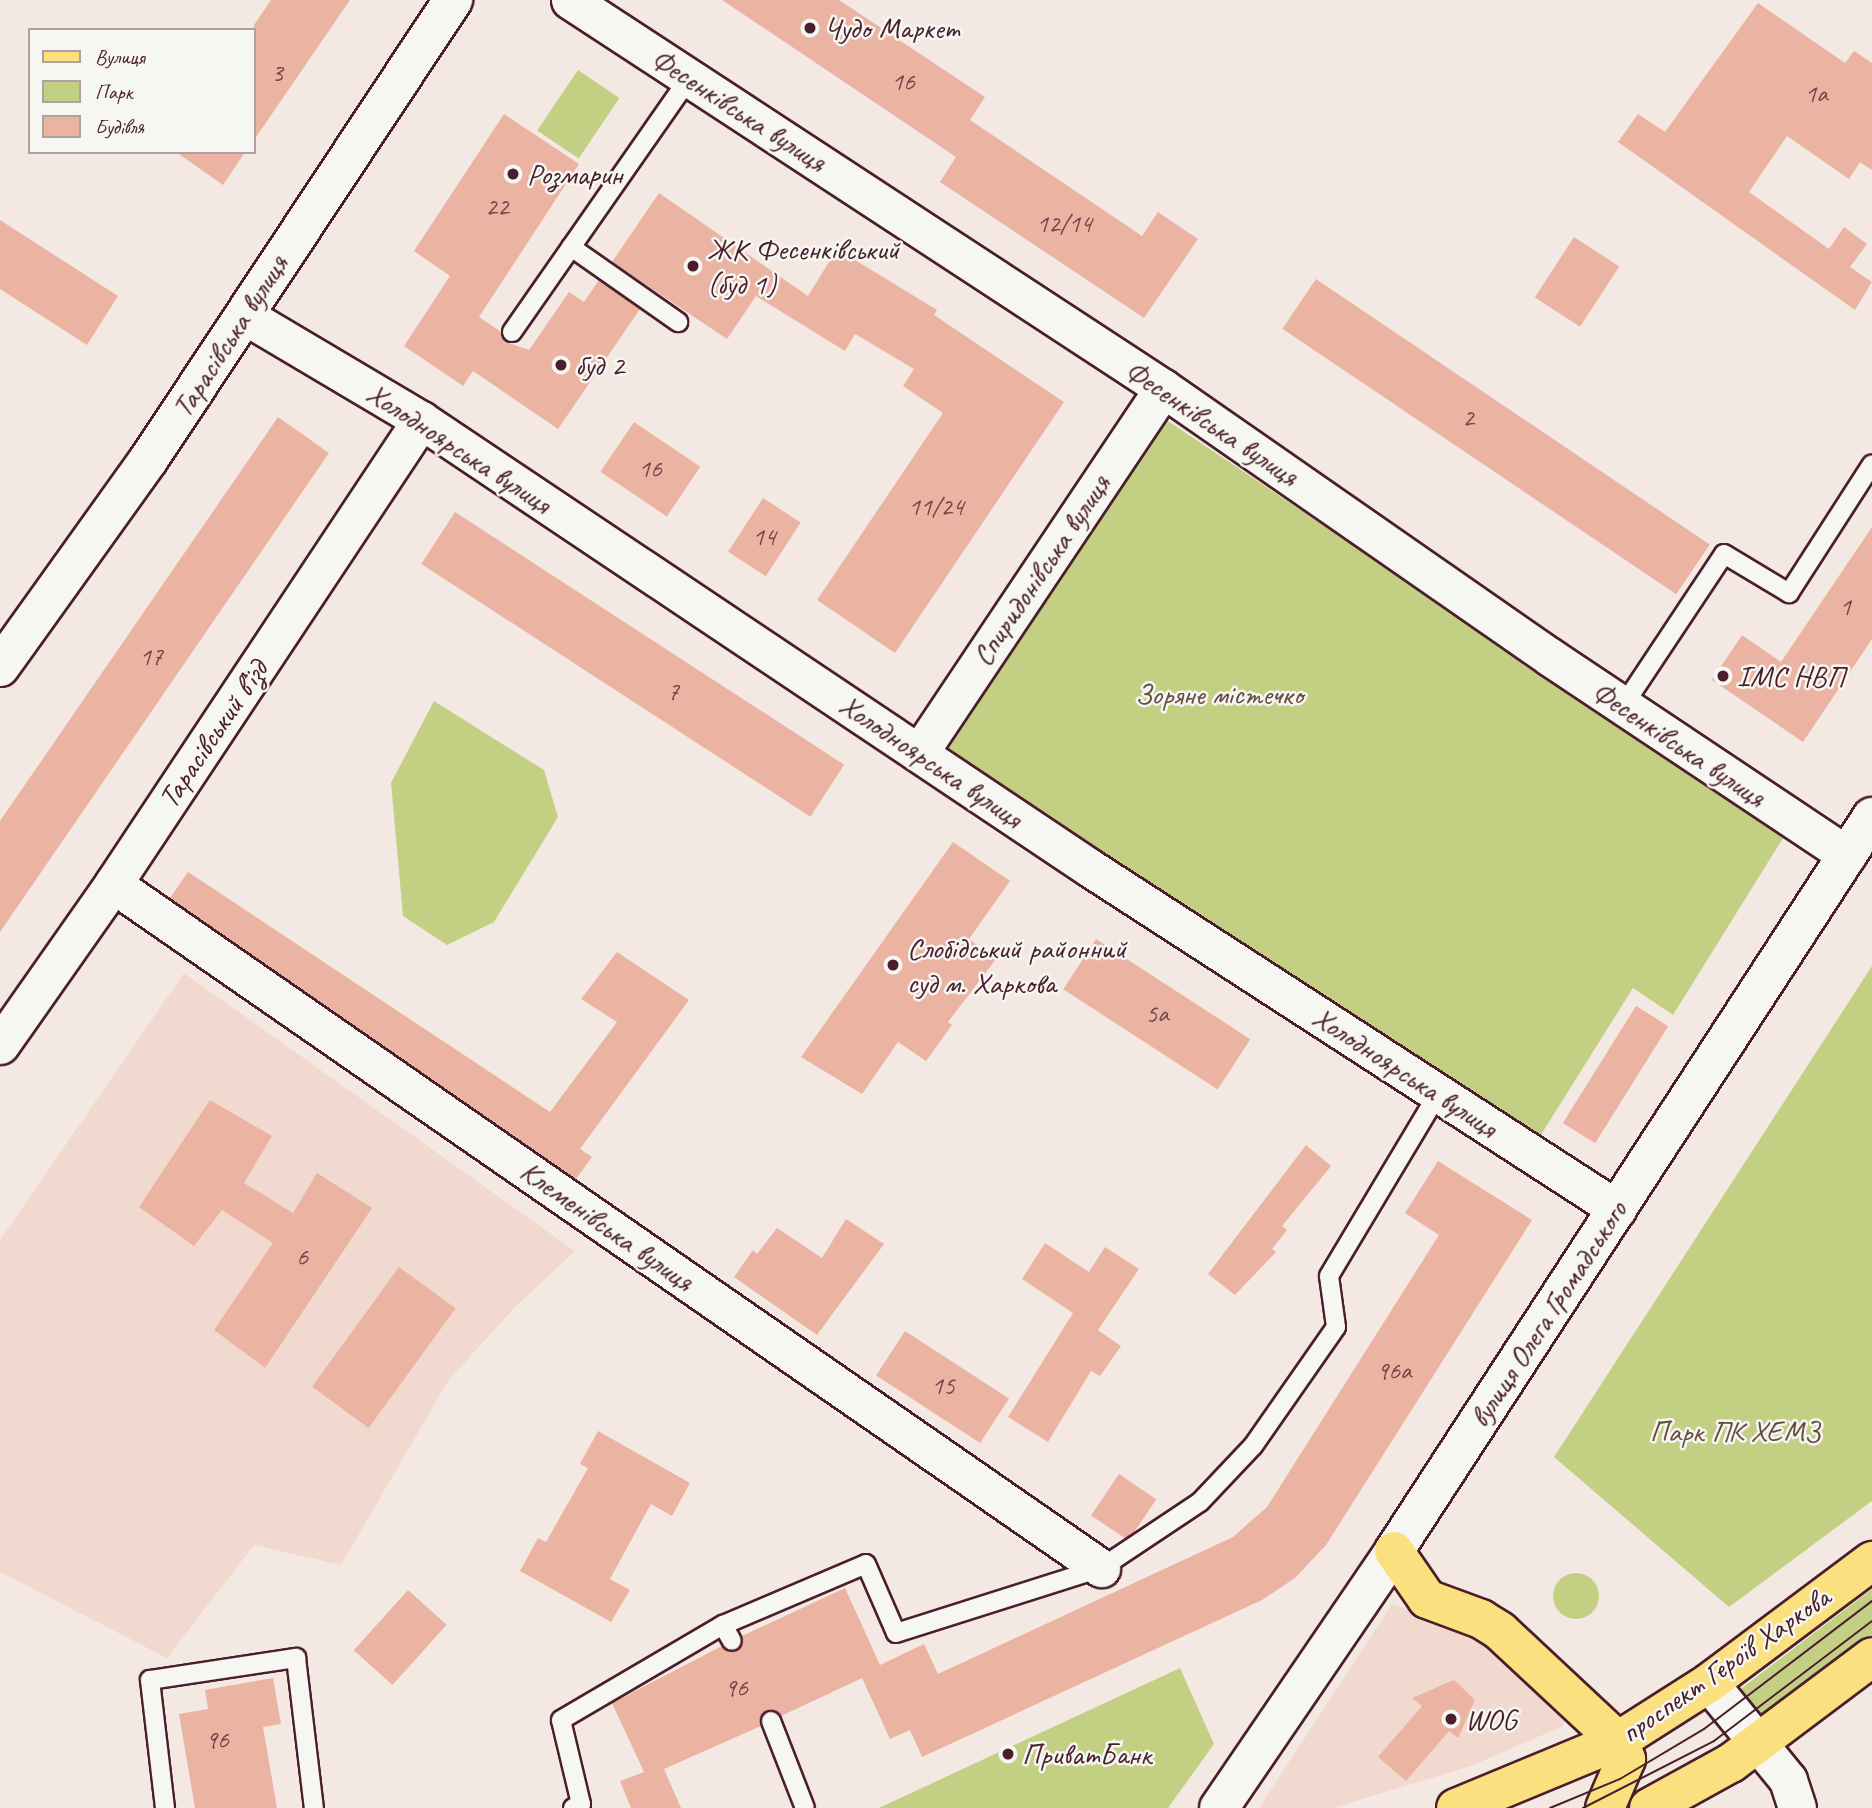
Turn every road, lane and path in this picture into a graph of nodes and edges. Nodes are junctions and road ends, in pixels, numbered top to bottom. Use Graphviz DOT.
graph roads {
  1 [pos="453,0"];
  2 [pos="570,0"];
  3 [pos="690,78"];
  4 [pos="571,247"];
  5 [pos="244,315"];
  6 [pos="678,322"];
  7 [pos="512,332"];
  8 [pos="1163,388"];
  9 [pos="421,421"];
  10 [pos="1872,464"];
  11 [pos="0,667"];
  12 [pos="1623,706"];
  13 [pos="919,753"];
  14 [pos="1872,817"];
  15 [pos="1847,855"];
  16 [pos="113,884"];
  17 [pos="0,1045"];
  18 [pos="1438,1094"];
  19 [pos="1617,1209"];
  20 [pos="1394,1551"];
  21 [pos="1872,1561"];
  22 [pos="1101,1568"];
  23 [pos="723,1625"];
  24 [pos="732,1641"];
  25 [pos="1872,1657"];
  26 [pos="1709,1683"];
  27 [pos="771,1721"];
  28 [pos="1618,1741"];
  29 [pos="1760,1742"];
  30 [pos="165,1808"];
  31 [pos="314,1808"];
  32 [pos="573,1808"];
  33 [pos="805,1808"];
  34 [pos="1219,1808"];
  35 [pos="1456,1808"];
  36 [pos="1605,1808"];
  37 [pos="1649,1808"];
  38 [pos="1797,1808"];
  1 -- 5 [label="main road, Тарасівська вулиця"];
  2 -- 3 [label="street, Фесенківська вулиця"];
  3 -- 4 [label="lane"];
  3 -- 8 [label="street, Фесенківська вулиця"];
  4 -- 6 [label="lane"];
  4 -- 7 [label="lane"];
  5 -- 9 [label="street, Холодноярська вулиця"];
  5 -- 11 [label="main road, Тарасівська вулиця"];
  8 -- 12 [label="street, Фесенківська вулиця"];
  8 -- 13 [label="street, Спиридонівська вулиця"];
  9 -- 13 [label="street, Холодноярська вулиця"];
  9 -- 16 [label="street, Тарасівський в’їзд"];
  10 -- 12 [label="lane"];
  12 -- 15 [label="street, Фесенківська вулиця"];
  13 -- 18 [label="street, Холодноярська вулиця"];
  14 -- 15 [label="main road, вулиця Олега Громадського"];
  15 -- 19 [label="main road, вулиця Олега Громадського"];
  16 -- 17 [label="street, Тарасівський в’їзд"];
  16 -- 22 [label="street, Клеменівська вулиця"];
  18 -- 19 [label="street, Холодноярська вулиця"];
  18 -- 22 [label="lane"];
  19 -- 20 [label="main road, вулиця Олега Громадського"];
  20 -- 28 [label="main road"];
  20 -- 34 [label="main road, вулиця Олега Громадського"];
  21 -- 26 [label="main road, проспект Героїв Харкова"];
  22 -- 23 [label="lane"];
  23 -- 24 [label="lane"];
  23 -- 32 [label="lane"];
  25 -- 29 [label="main road"];
  26 -- 28 [label="main road, проспект Героїв Харкова"];
  26 -- 29 [label="street"];
  27 -- 33 [label="lane"];
  28 -- 35 [label="main road, проспект Героїв Харкова"];
  28 -- 36 [label="main road"];
  29 -- 37 [label="main road"];
  29 -- 38 [label="street"];
  30 -- 31 [label="lane"];
}
